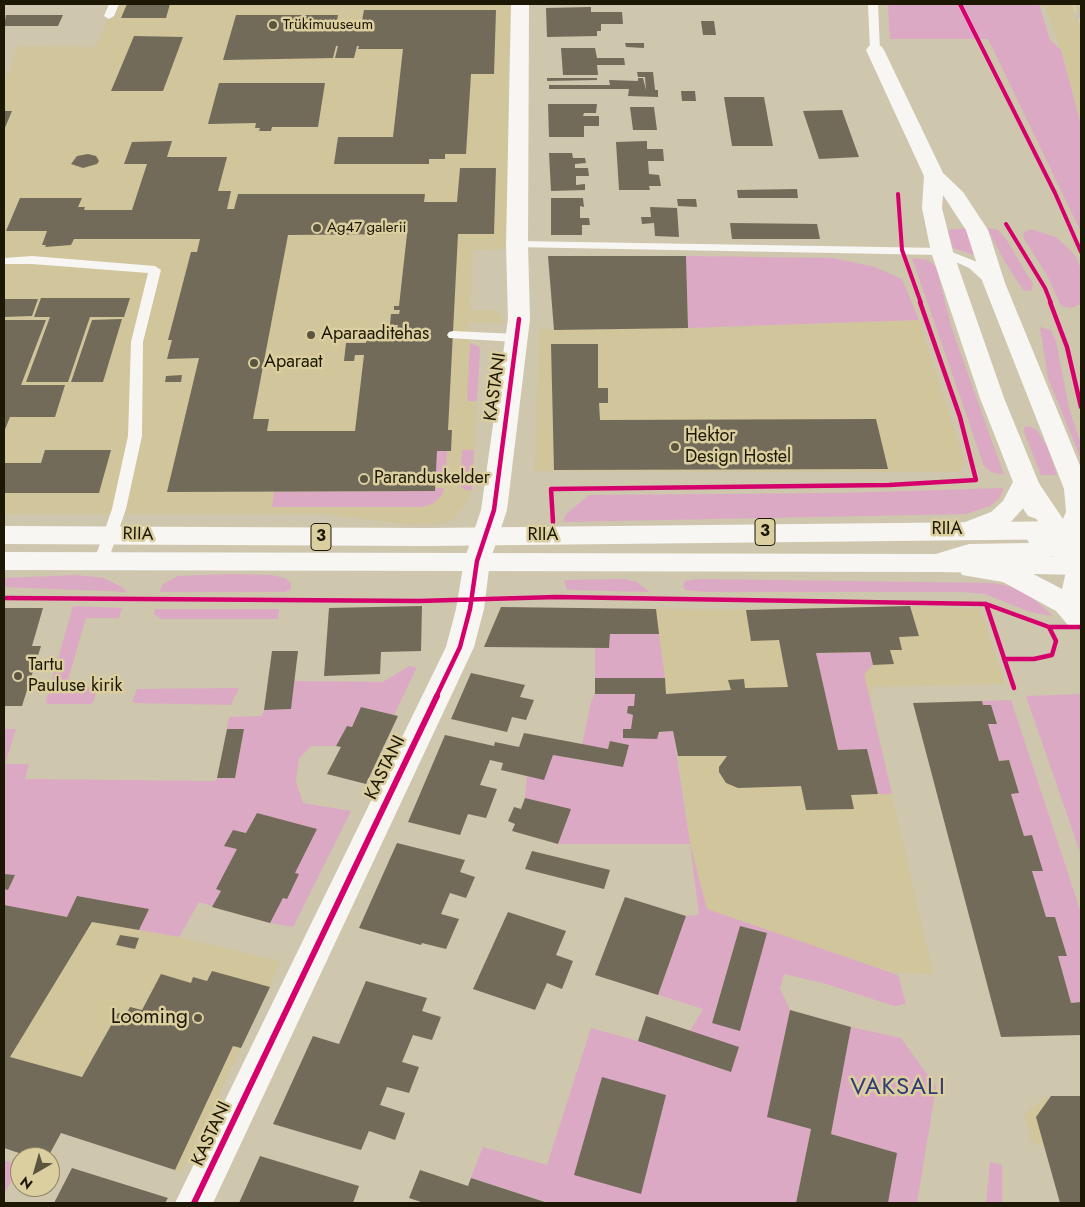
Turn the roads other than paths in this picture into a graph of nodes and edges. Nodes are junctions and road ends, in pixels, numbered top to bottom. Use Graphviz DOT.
graph roads {
  1 [pos="114,4"];
  2 [pos="520,4"];
  3 [pos="873,4"];
  4 [pos="109,16"];
  5 [pos="875,50"];
  6 [pos="934,176"];
  7 [pos="517,245"];
  8 [pos="942,252"];
  9 [pos="4,261"];
  10 [pos="994,283"];
  11 [pos="453,335"];
  12 [pos="516,338"];
  13 [pos="1025,482"];
  14 [pos="1080,493"];
  15 [pos="969,530"];
  16 [pos="4,534"];
  17 [pos="110,534"];
  18 [pos="1067,547"];
  19 [pos="482,549"];
  20 [pos="4,561"];
  21 [pos="101,561"];
  22 [pos="938,564"];
  23 [pos="1080,621"];
  24 [pos="194,1203"];
  1 -- 4 [label="lane"];
  2 -- 7 [label="main road, KASTANI"];
  3 -- 5 [label="lane"];
  5 -- 6 [label="main road"];
  6 -- 8 [label="main road"];
  6 -- 10 [label="main road"];
  7 -- 8 [label="lane"];
  7 -- 12 [label="main road, KASTANI"];
  8 -- 10 [label="lane"];
  8 -- 13 [label="main road"];
  9 -- 17 [label="lane"];
  10 -- 14 [label="main road"];
  11 -- 12 [label="lane"];
  12 -- 19 [label="main road, KASTANI"];
  13 -- 15 [label="main road"];
  13 -- 18 [label="main road"];
  14 -- 18 [label="main road"];
  15 -- 18 [label="main road, RIIA"];
  15 -- 19 [label="main road, RIIA / 3"];
  16 -- 17 [label="main road, RIIA / 3"];
  17 -- 19 [label="main road, RIIA / 3"];
  17 -- 21 [label="lane"];
  18 -- 22 [label="main road, RIIA / 3"];
  18 -- 23 [label="main road"];
  19 -- 21 [label="main road, RIIA / 3"];
  19 -- 22 [label="main road, RIIA / 3"];
  19 -- 24 [label="main road, KASTANI"];
  20 -- 21 [label="main road, RIIA / 3"];
  22 -- 23 [label="main road"];
}
